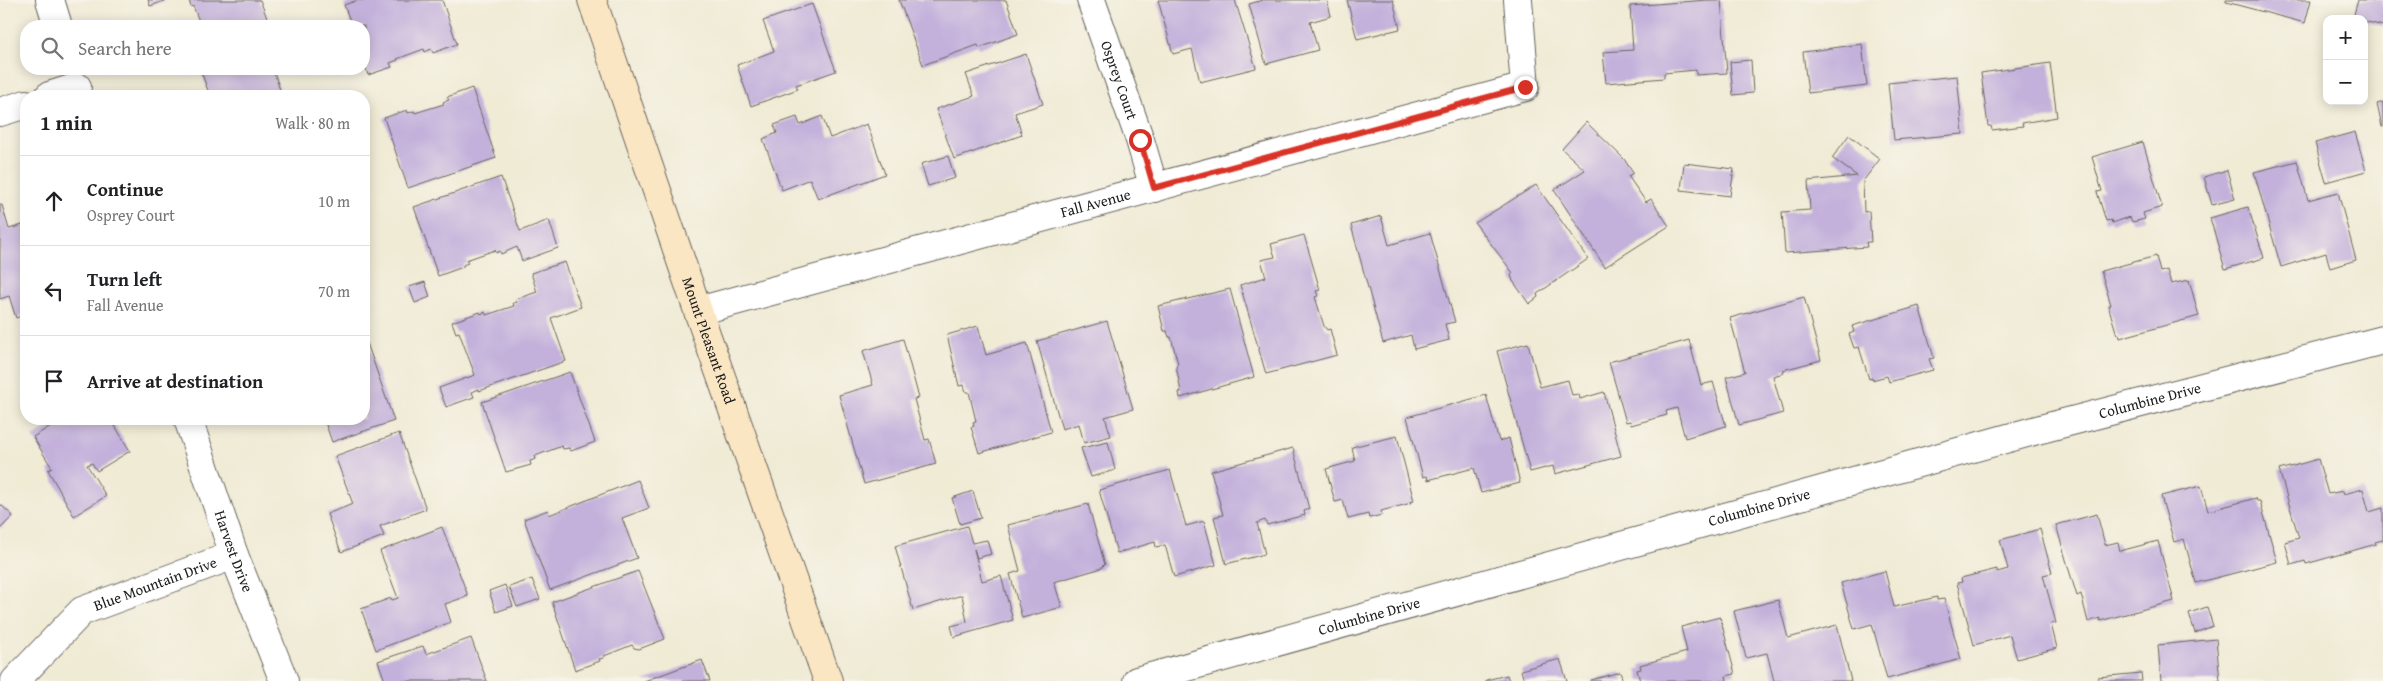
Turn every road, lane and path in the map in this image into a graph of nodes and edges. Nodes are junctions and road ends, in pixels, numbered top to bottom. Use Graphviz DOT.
graph roads {
  1 [pos="50,0"];
  2 [pos="592,0"];
  3 [pos="1091,0"];
  4 [pos="1518,0"];
  5 [pos="56,20"];
  6 [pos="76,84"];
  7 [pos="62,90"];
  8 [pos="20,106"];
  9 [pos="0,112"];
  10 [pos="1154,188"];
  11 [pos="698,311"];
  12 [pos="2383,340"];
  13 [pos="190,425"];
  14 [pos="234,555"];
  15 [pos="15,681"];
  16 [pos="284,681"];
  17 [pos="828,681"];
  18 [pos="1137,681"];
  1 -- 5 [label="street"];
  2 -- 11 [label="street, Mount Pleasant Road"];
  3 -- 10 [label="street, Osprey Court"];
  4 -- 10 [label="street, Fall Avenue"];
  6 -- 7 [label="street"];
  8 -- 9 [label="street"];
  10 -- 11 [label="street, Fall Avenue"];
  11 -- 17 [label="street, Mount Pleasant Road"];
  12 -- 18 [label="street, Columbine Drive"];
  13 -- 14 [label="street, Harvest Drive"];
  14 -- 15 [label="street, Blue Mountain Drive"];
  14 -- 16 [label="street, Harvest Drive"];
}
